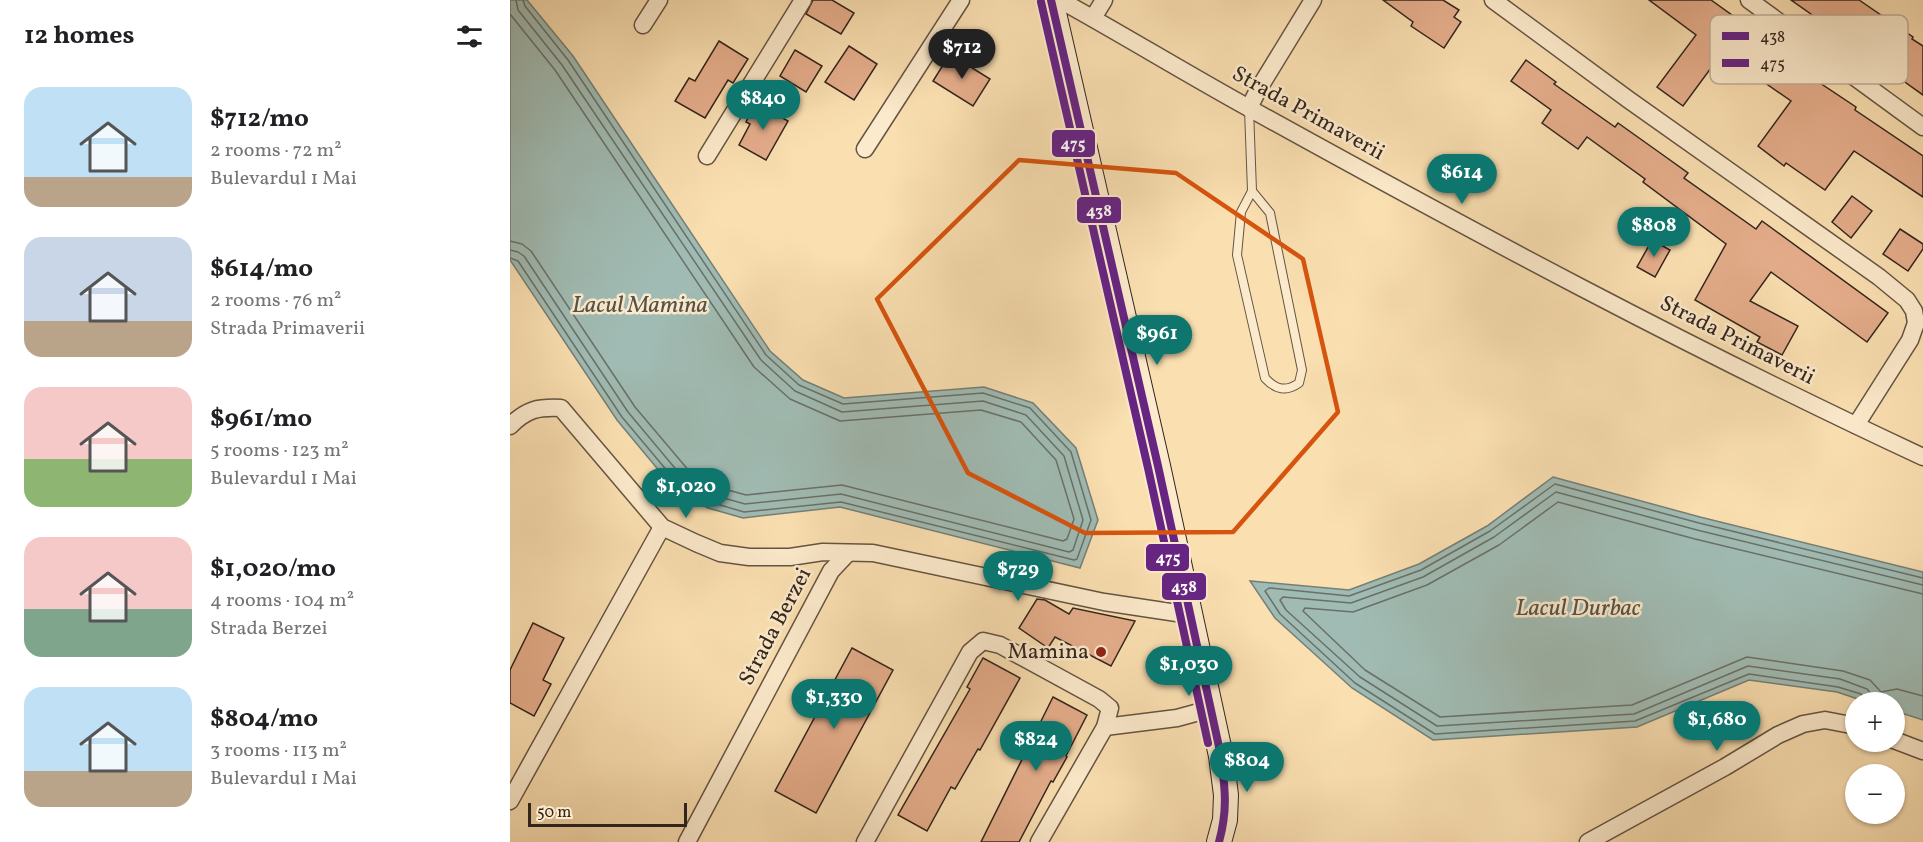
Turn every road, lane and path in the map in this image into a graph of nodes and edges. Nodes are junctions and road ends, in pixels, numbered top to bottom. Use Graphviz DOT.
graph roads {
  1 [pos="659,0"];
  2 [pos="802,0"];
  3 [pos="960,0"];
  4 [pos="1051,0"];
  5 [pos="1060,0"];
  6 [pos="1104,0"];
  7 [pos="1313,0"];
  8 [pos="1493,0"];
  9 [pos="1749,0"];
  10 [pos="1770,15"];
  11 [pos="1093,18"];
  12 [pos="643,25"];
  13 [pos="1864,84"];
  14 [pos="1249,108"];
  15 [pos="1923,127"];
  16 [pos="866,149"];
  17 [pos="707,156"];
  18 [pos="1252,191"];
  19 [pos="1920,321"];
  20 [pos="1856,425"];
  21 [pos="510,426"];
  22 [pos="1923,457"];
  23 [pos="662,527"];
  24 [pos="848,553"];
  25 [pos="1190,615"];
  26 [pos="1210,709"];
  27 [pos="1845,724"];
  28 [pos="1105,727"];
  29 [pos="1905,744"];
  30 [pos="1923,751"];
  31 [pos="510,801"];
  32 [pos="1226,834"];
  33 [pos="687,842"];
  34 [pos="865,842"];
  35 [pos="1039,842"];
  36 [pos="1587,842"];
  1 -- 12 [label="street"];
  2 -- 17 [label="street"];
  3 -- 16 [label="street"];
  4 -- 25 [label="main road"];
  5 -- 11 [label="street, Strada Primaverii"];
  6 -- 11 [label="street"];
  7 -- 14 [label="street"];
  8 -- 19 [label="street"];
  9 -- 10 [label="street"];
  11 -- 14 [label="street, Strada Primaverii"];
  13 -- 15 [label="street"];
  14 -- 18 [label="lane"];
  14 -- 20 [label="street, Strada Primaverii"];
  18 -- 18 [label="lane"];
  19 -- 20 [label="street"];
  20 -- 22 [label="street, Strada Primaverii"];
  21 -- 23 [label="street"];
  23 -- 24 [label="street"];
  23 -- 31 [label="street"];
  24 -- 25 [label="street"];
  24 -- 33 [label="street, Strada Berzei"];
  25 -- 26 [label="main road"];
  26 -- 28 [label="street"];
  26 -- 32 [label="main road"];
  27 -- 36 [label="street"];
  28 -- 34 [label="street"];
  28 -- 35 [label="street"];
  29 -- 30 [label="street"];
}
